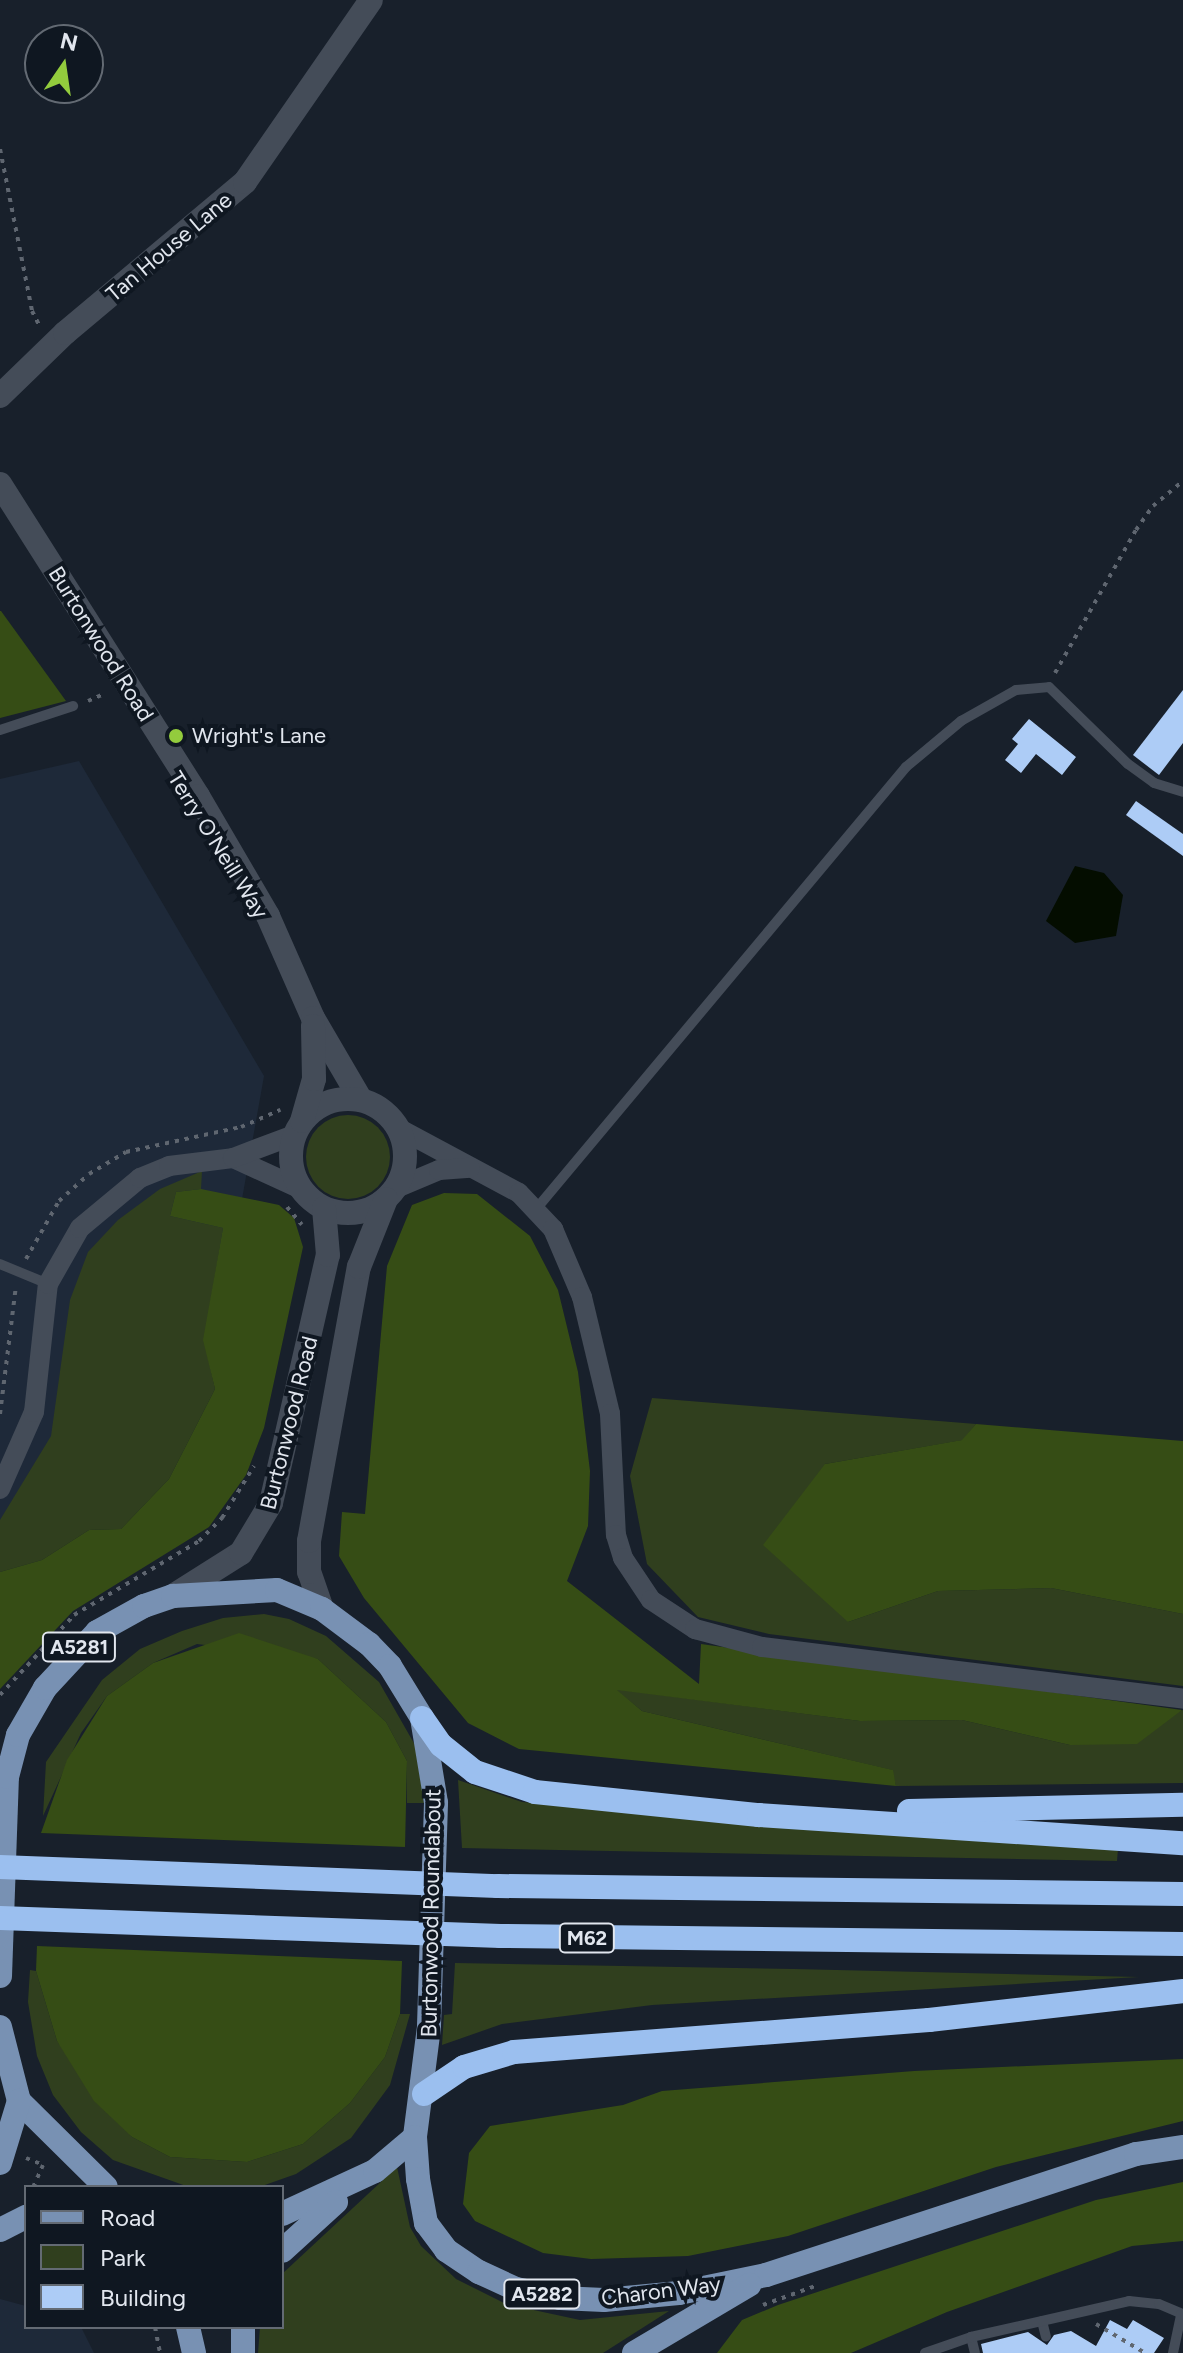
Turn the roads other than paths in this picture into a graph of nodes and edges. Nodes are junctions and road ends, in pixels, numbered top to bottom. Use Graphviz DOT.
graph roads {
  1 [pos="371,0"];
  2 [pos="0,396"];
  3 [pos="0,484"];
  4 [pos="73,706"];
  5 [pos="0,730"];
  6 [pos="1183,792"];
  7 [pos="313,1018"];
  8 [pos="361,1100"];
  9 [pos="298,1128"];
  10 [pos="398,1128"];
  11 [pos="233,1158"];
  12 [pos="470,1168"];
  13 [pos="390,1194"];
  14 [pos="291,1196"];
  15 [pos="324,1208"];
  16 [pos="537,1208"];
  17 [pos="0,1264"];
  18 [pos="48,1284"];
  19 [pos="0,1489"];
  20 [pos="173,1596"];
  21 [pos="322,1609"];
  22 [pos="1183,1699"];
  23 [pos="422,1718"];
  24 [pos="9,1742"];
  25 [pos="1183,1805"];
  26 [pos="759,1815"];
  27 [pos="1183,1843"];
  28 [pos="0,1867"];
  29 [pos="1183,1894"];
  30 [pos="0,1918"];
  31 [pos="1183,1944"];
  32 [pos="0,1969"];
  33 [pos="0,1976"];
  34 [pos="1183,1991"];
  35 [pos="0,2027"];
  36 [pos="10,2086"];
  37 [pos="424,2094"];
  38 [pos="415,2137"];
  39 [pos="1183,2147"];
  40 [pos="4,2156"];
  41 [pos="375,2171"];
  42 [pos="104,2185"];
  43 [pos="284,2213"];
  44 [pos="24,2218"];
  45 [pos="0,2230"];
  46 [pos="284,2249"];
  47 [pos="766,2275"];
  48 [pos="1182,2314"];
  49 [pos="1042,2321"];
  50 [pos="188,2329"];
  51 [pos="243,2329"];
  52 [pos="971,2337"];
  53 [pos="1046,2337"];
  54 [pos="194,2353"];
  55 [pos="243,2353"];
  56 [pos="634,2353"];
  57 [pos="925,2353"];
  58 [pos="975,2353"];
  59 [pos="1173,2353"];
  1 -- 2 [label="street, Tan House Lane"];
  3 -- 7 [label="street, Burtonwood Road"];
  4 -- 5 [label="lane"];
  6 -- 16 [label="lane"];
  7 -- 8 [label="street, Burtonwood Road"];
  7 -- 9 [label="street, Burtonwood Road"];
  8 -- 9 [label="street"];
  8 -- 10 [label="street"];
  9 -- 11 [label="street"];
  9 -- 14 [label="street"];
  10 -- 12 [label="street"];
  10 -- 13 [label="street"];
  11 -- 14 [label="street"];
  11 -- 18 [label="street"];
  12 -- 13 [label="street"];
  12 -- 16 [label="street"];
  13 -- 15 [label="street"];
  13 -- 21 [label="street, Burtonwood Road"];
  14 -- 15 [label="street"];
  15 -- 20 [label="street, Burtonwood Road"];
  16 -- 22 [label="street"];
  17 -- 18 [label="lane"];
  18 -- 19 [label="street"];
  20 -- 21 [label="main road, Burtonwood Roundabout / A5281"];
  20 -- 24 [label="main road, Burtonwood Roundabout / A5281"];
  21 -- 23 [label="main road, Burtonwood Roundabout / A5281"];
  23 -- 26 [label="highway"];
  23 -- 37 [label="main road, Burtonwood Roundabout / A5281"];
  24 -- 32 [label="main road, Burtonwood Roundabout / A5281"];
  25 -- 26 [label="highway"];
  26 -- 27 [label="highway"];
  28 -- 29 [label="highway"];
  30 -- 31 [label="highway, M62"];
  32 -- 33 [label="main road, Burtonwood Roundabout / A5281"];
  34 -- 37 [label="highway"];
  35 -- 36 [label="main road"];
  36 -- 40 [label="main road"];
  36 -- 42 [label="main road"];
  37 -- 38 [label="main road, Burtonwood Roundabout / A5281"];
  38 -- 41 [label="main road"];
  38 -- 47 [label="main road, Charon Way / A5282"];
  39 -- 47 [label="main road, Charon Way / A5282"];
  41 -- 43 [label="main road"];
  41 -- 46 [label="main road"];
  44 -- 45 [label="main road"];
  47 -- 56 [label="main road, Charon Way / A5282"];
  48 -- 49 [label="lane"];
  48 -- 59 [label="lane"];
  49 -- 52 [label="lane"];
  49 -- 53 [label="lane"];
  50 -- 54 [label="main road"];
  51 -- 55 [label="main road"];
  52 -- 57 [label="lane"];
  52 -- 58 [label="lane"];
}
